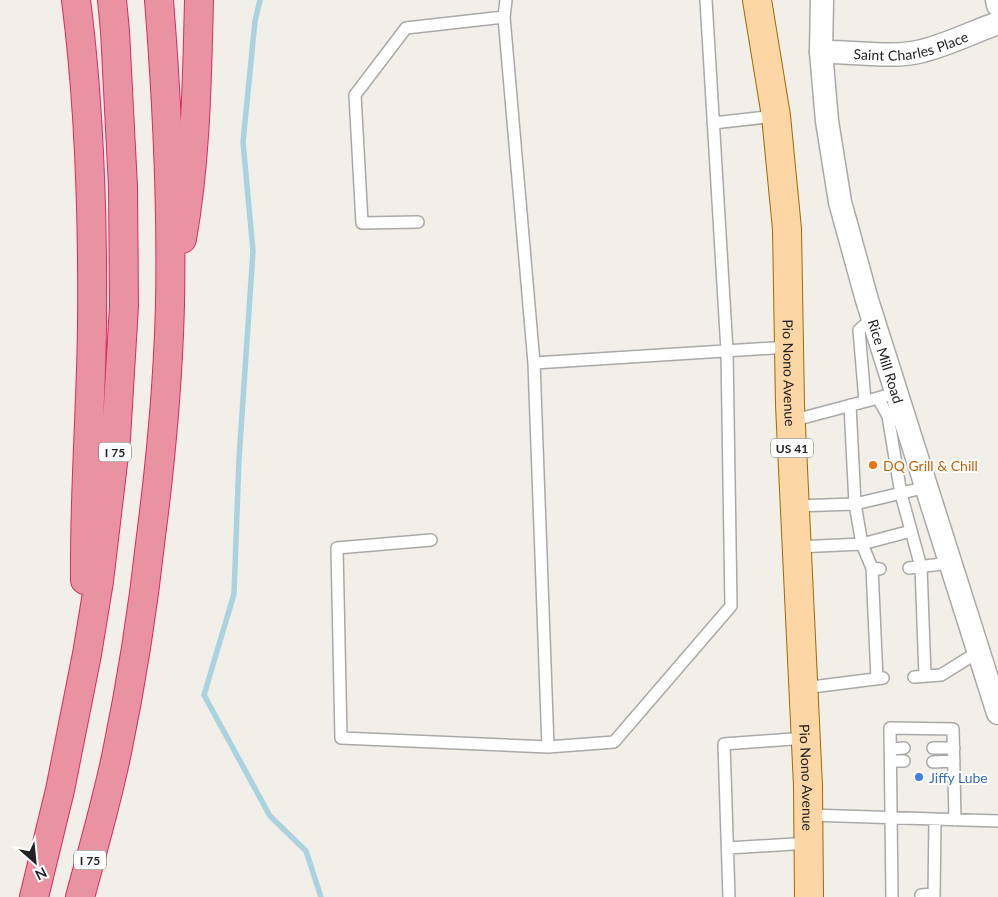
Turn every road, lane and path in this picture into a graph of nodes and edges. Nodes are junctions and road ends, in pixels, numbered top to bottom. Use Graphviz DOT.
graph roads {
  1 [pos="76,0"];
  2 [pos="112,0"];
  3 [pos="159,0"];
  4 [pos="199,0"];
  5 [pos="506,0"];
  6 [pos="706,0"];
  7 [pos="757,0"];
  8 [pos="822,0"];
  9 [pos="997,0"];
  10 [pos="998,5"];
  11 [pos="504,17"];
  12 [pos="998,23"];
  13 [pos="821,52"];
  14 [pos="776,116"];
  15 [pos="713,123"];
  16 [pos="418,222"];
  17 [pos="170,305"];
  18 [pos="873,318"];
  19 [pos="789,347"];
  20 [pos="726,351"];
  21 [pos="534,363"];
  22 [pos="887,395"];
  23 [pos="865,401"];
  24 [pos="850,405"];
  25 [pos="791,421"];
  26 [pos="927,487"];
  27 [pos="901,494"];
  28 [pos="855,504"];
  29 [pos="795,506"];
  30 [pos="911,531"];
  31 [pos="431,540"];
  32 [pos="862,544"];
  33 [pos="797,547"];
  34 [pos="950,563"];
  35 [pos="921,566"];
  36 [pos="909,568"];
  37 [pos="922,583"];
  38 [pos="910,584"];
  39 [pos="978,652"];
  40 [pos="87,654"];
  41 [pos="804,688"];
  42 [pos="998,714"];
  43 [pos="806,738"];
  44 [pos="548,747"];
  45 [pos="904,748"];
  46 [pos="933,748"];
  47 [pos="954,748"];
  48 [pos="891,749"];
  49 [pos="904,761"];
  50 [pos="954,761"];
  51 [pos="891,762"];
  52 [pos="933,762"];
  53 [pos="809,816"];
  54 [pos="892,818"];
  55 [pos="935,819"];
  56 [pos="955,820"];
  57 [pos="998,821"];
  58 [pos="809,844"];
  59 [pos="728,848"];
  60 [pos="922,868"];
  61 [pos="934,868"];
  62 [pos="921,895"];
  63 [pos="896,896"];
  64 [pos="934,896"];
  65 [pos="34,897"];
  66 [pos="80,897"];
  67 [pos="729,897"];
  68 [pos="809,897"];
  1 -- 40 [label="highway"];
  2 -- 40 [label="highway, I 75"];
  3 -- 17 [label="highway, I 75"];
  4 -- 17 [label="highway"];
  5 -- 11 [label="lane"];
  6 -- 15 [label="lane"];
  7 -- 14 [label="main road, Pio Nono Avenue / US 41"];
  8 -- 13 [label="street, Rice Mill Road"];
  9 -- 10 [label="street"];
  11 -- 16 [label="lane"];
  11 -- 21 [label="lane"];
  12 -- 13 [label="street, Saint Charles Place"];
  13 -- 18 [label="street, Rice Mill Road"];
  14 -- 15 [label="lane"];
  14 -- 19 [label="main road, Pio Nono Avenue / US 41"];
  15 -- 20 [label="lane"];
  17 -- 66 [label="highway, I 75"];
  18 -- 22 [label="street, Rice Mill Road"];
  18 -- 23 [label="lane"];
  19 -- 20 [label="lane"];
  19 -- 25 [label="main road, Pio Nono Avenue / US 41"];
  20 -- 21 [label="lane"];
  20 -- 44 [label="lane"];
  21 -- 44 [label="lane"];
  22 -- 23 [label="lane"];
  22 -- 26 [label="street, Rice Mill Road"];
  22 -- 27 [label="lane"];
  23 -- 24 [label="lane"];
  24 -- 25 [label="lane"];
  24 -- 28 [label="lane"];
  25 -- 29 [label="main road, Pio Nono Avenue / US 41"];
  26 -- 27 [label="lane"];
  26 -- 34 [label="street, Rice Mill Road"];
  27 -- 28 [label="lane"];
  27 -- 30 [label="lane"];
  28 -- 29 [label="lane"];
  28 -- 32 [label="lane"];
  29 -- 33 [label="main road, Pio Nono Avenue / US 41"];
  30 -- 32 [label="lane"];
  30 -- 35 [label="lane"];
  31 -- 44 [label="lane"];
  32 -- 33 [label="lane"];
  32 -- 41 [label="lane"];
  33 -- 41 [label="main road, Pio Nono Avenue / US 41"];
  34 -- 35 [label="lane"];
  34 -- 39 [label="street, Rice Mill Road"];
  35 -- 36 [label="lane"];
  35 -- 37 [label="lane"];
  37 -- 38 [label="lane"];
  37 -- 39 [label="lane"];
  39 -- 42 [label="street, Rice Mill Road"];
  40 -- 65 [label="highway, I 75"];
  41 -- 43 [label="main road, Pio Nono Avenue / US 41"];
  43 -- 53 [label="main road, Pio Nono Avenue / US 41"];
  43 -- 59 [label="lane"];
  45 -- 48 [label="lane"];
  46 -- 47 [label="lane"];
  47 -- 48 [label="lane"];
  47 -- 50 [label="lane"];
  48 -- 51 [label="lane"];
  49 -- 51 [label="lane"];
  50 -- 52 [label="lane"];
  50 -- 56 [label="lane"];
  51 -- 54 [label="lane"];
  53 -- 54 [label="lane"];
  53 -- 58 [label="main road, Pio Nono Avenue / US 41"];
  54 -- 55 [label="lane"];
  54 -- 63 [label="lane"];
  55 -- 56 [label="lane"];
  55 -- 61 [label="lane"];
  56 -- 57 [label="lane"];
  58 -- 59 [label="lane"];
  58 -- 68 [label="main road, Pio Nono Avenue / US 41"];
  59 -- 67 [label="lane"];
  60 -- 61 [label="lane"];
  61 -- 64 [label="lane"];
  62 -- 64 [label="lane"];
}
